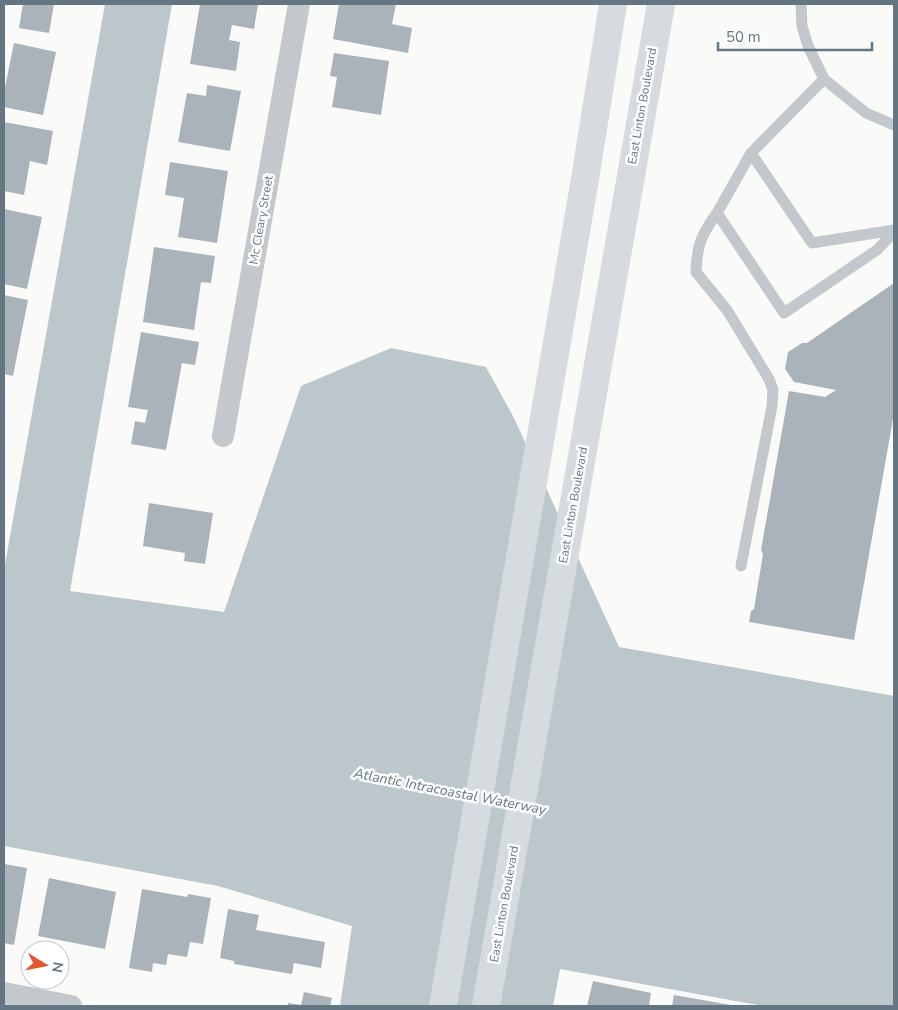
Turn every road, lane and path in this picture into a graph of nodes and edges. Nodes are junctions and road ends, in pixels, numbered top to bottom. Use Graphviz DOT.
graph roads {
  1 [pos="299,4"];
  2 [pos="613,4"];
  3 [pos="661,4"];
  4 [pos="801,4"];
  5 [pos="824,79"];
  6 [pos="894,125"];
  7 [pos="751,153"];
  8 [pos="718,213"];
  9 [pos="894,231"];
  10 [pos="223,436"];
  11 [pos="741,566"];
  12 [pos="4,993"];
  13 [pos="71,1006"];
  14 [pos="443,1006"];
  15 [pos="486,1006"];
  1 -- 10 [label="street, Mc Cleary Street"];
  2 -- 14 [label="main road"];
  3 -- 15 [label="main road, East Linton Boulevard"];
  4 -- 5 [label="lane"];
  5 -- 6 [label="lane"];
  5 -- 7 [label="lane"];
  7 -- 8 [label="lane"];
  7 -- 9 [label="lane"];
  8 -- 9 [label="lane"];
  8 -- 11 [label="lane"];
  12 -- 13 [label="street"];
}
